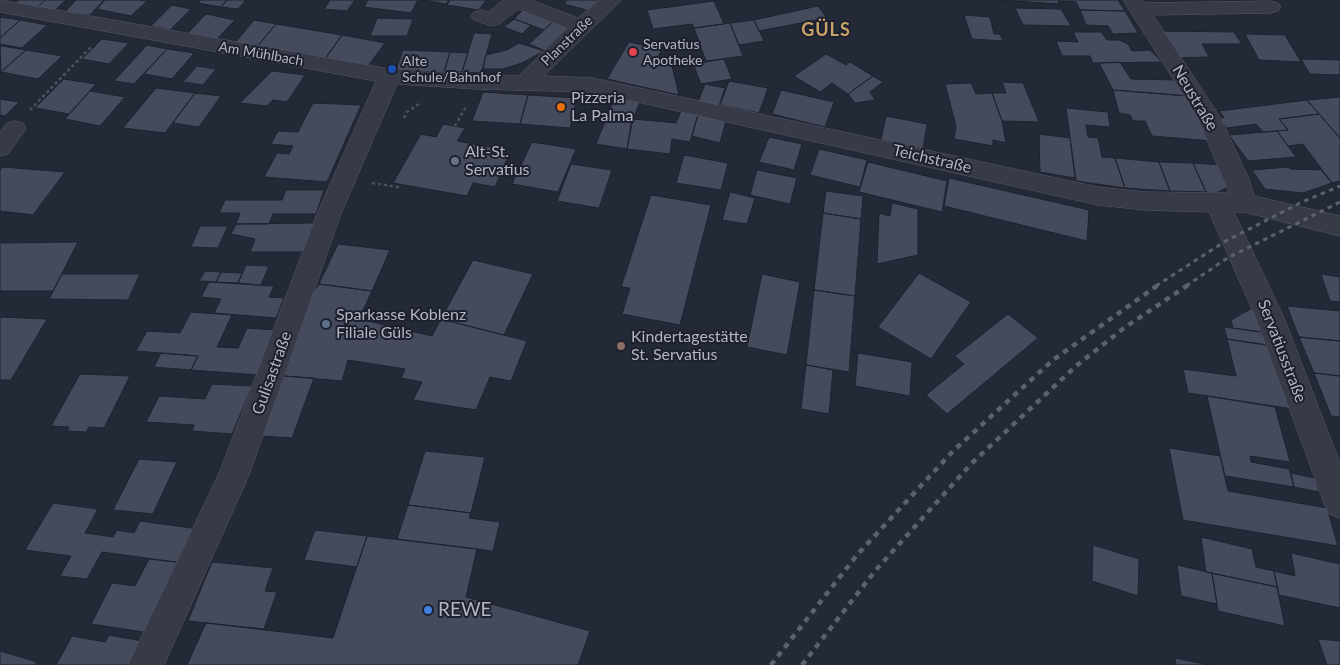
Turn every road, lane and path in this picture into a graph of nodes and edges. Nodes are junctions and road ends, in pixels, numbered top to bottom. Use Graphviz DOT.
graph roads {
  1 [pos="611,0"];
  2 [pos="515,1"];
  3 [pos="1136,5"];
  4 [pos="0,6"];
  5 [pos="1271,7"];
  6 [pos="481,16"];
  7 [pos="111,26"];
  8 [pos="581,26"];
  9 [pos="389,76"];
  10 [pos="525,83"];
  11 [pos="422,103"];
  12 [pos="458,104"];
  13 [pos="403,121"];
  14 [pos="455,126"];
  15 [pos="15,129"];
  16 [pos="0,148"];
  17 [pos="376,174"];
  18 [pos="400,184"];
  19 [pos="1231,202"];
  20 [pos="1340,226"];
  21 [pos="1340,503"];
  22 [pos="146,665"];
  1 -- 8 [label="street, Planstraße"];
  2 -- 6 [label="street"];
  2 -- 8 [label="street"];
  3 -- 5 [label="street"];
  3 -- 19 [label="street, Neustraße"];
  4 -- 7 [label="street, Am Mühlbach"];
  7 -- 9 [label="street, Am Mühlbach"];
  7 -- 15 [label="path"];
  8 -- 10 [label="street, Planstraße"];
  9 -- 10 [label="street, Am Mühlbach"];
  9 -- 22 [label="street, Gulisastraße"];
  10 -- 19 [label="street, Teichstraße"];
  11 -- 13 [label="path"];
  12 -- 14 [label="path"];
  15 -- 16 [label="street"];
  17 -- 18 [label="path"];
  19 -- 20 [label="street, Teichstraße"];
  19 -- 21 [label="street, Servatiusstraße"];
}
